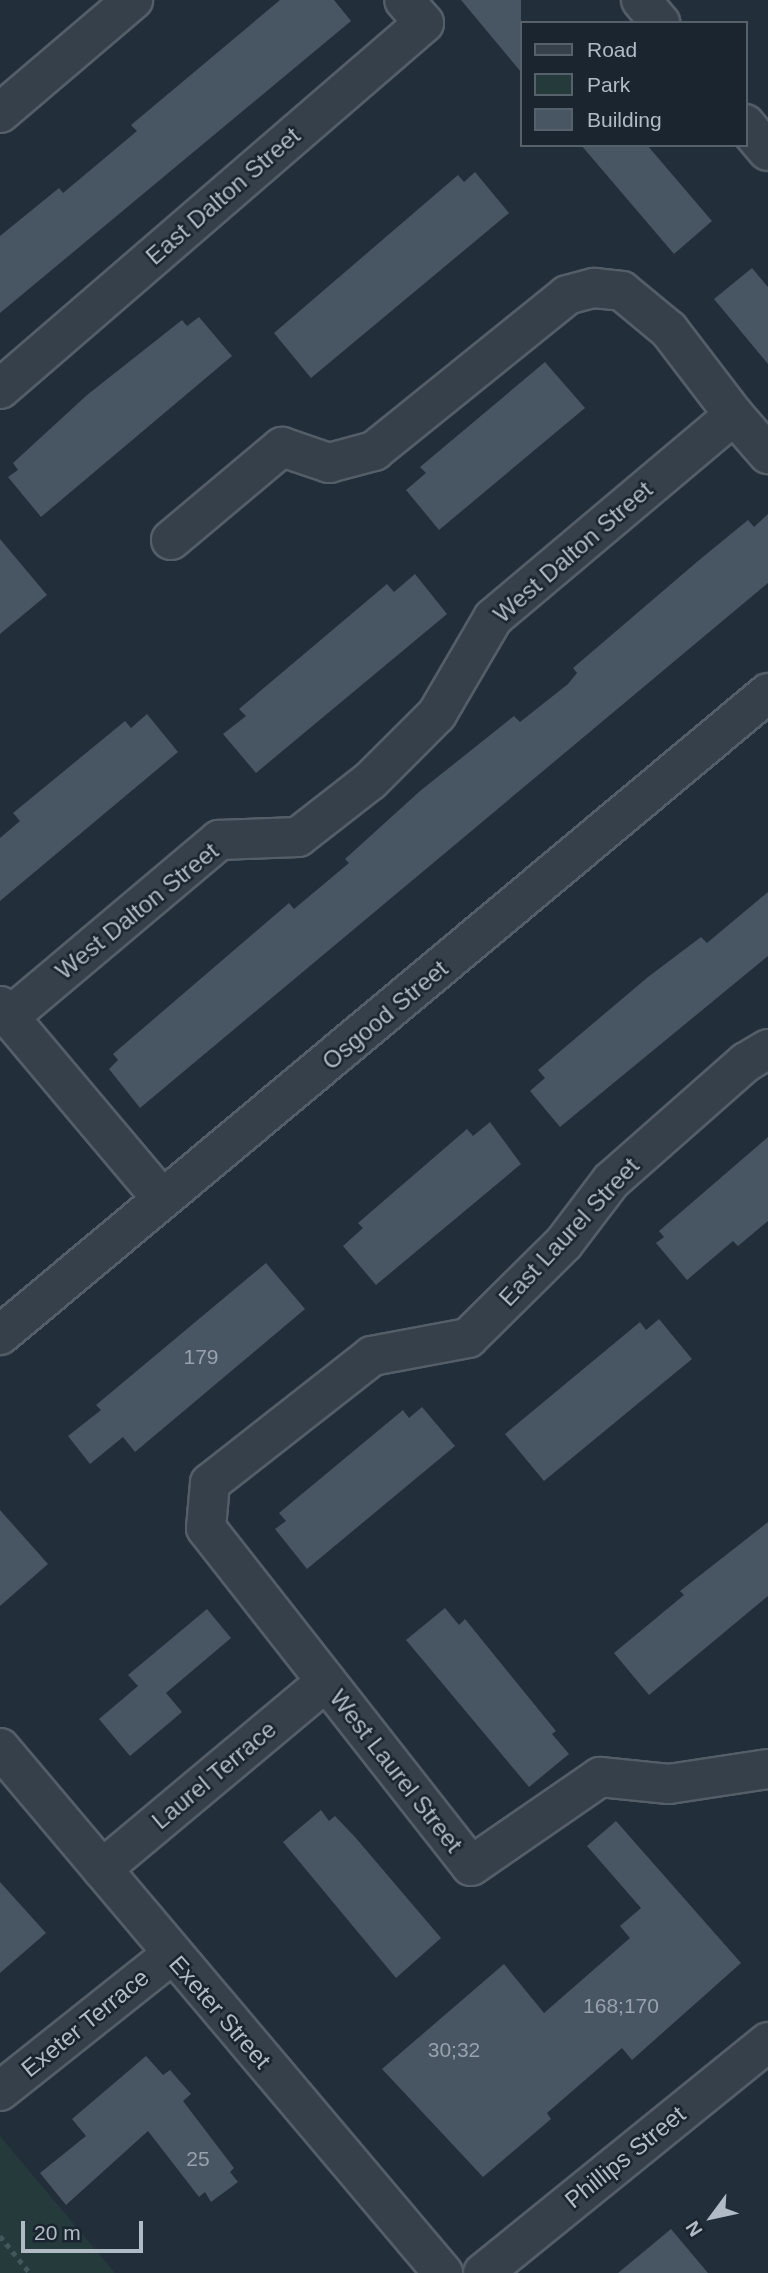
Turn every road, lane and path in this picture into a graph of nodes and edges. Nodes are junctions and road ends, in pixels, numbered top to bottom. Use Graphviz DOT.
graph roads {
  1 [pos="133,0"];
  2 [pos="404,0"];
  3 [pos="641,0"];
  4 [pos="658,21"];
  5 [pos="0,113"];
  6 [pos="747,126"];
  7 [pos="768,151"];
  8 [pos="0,389"];
  9 [pos="734,415"];
  10 [pos="768,454"];
  11 [pos="171,540"];
  12 [pos="768,693"];
  13 [pos="4,1011"];
  14 [pos="768,1049"];
  15 [pos="162,1199"];
  16 [pos="0,1335"];
  17 [pos="326,1682"];
  18 [pos="0,1748"];
  19 [pos="768,1769"];
  20 [pos="102,1868"];
  21 [pos="171,1955"];
  22 [pos="768,2042"];
  23 [pos="0,2091"];
  24 [pos="0,2236"];
  25 [pos="30,2273"];
  26 [pos="443,2273"];
  27 [pos="483,2273"];
  1 -- 5 [label="street"];
  2 -- 8 [label="street, East Dalton Street"];
  3 -- 4 [label="street"];
  6 -- 7 [label="street"];
  9 -- 10 [label="street"];
  9 -- 11 [label="street"];
  9 -- 13 [label="street, West Dalton Street"];
  12 -- 15 [label="street, Osgood Street"];
  13 -- 15 [label="street"];
  14 -- 17 [label="street, East Laurel Street"];
  15 -- 16 [label="street, Osgood Street"];
  17 -- 19 [label="street, West Laurel Street"];
  17 -- 20 [label="street, Laurel Terrace"];
  18 -- 20 [label="street, Exeter Street"];
  20 -- 21 [label="street, Exeter Street"];
  21 -- 23 [label="street, Exeter Terrace"];
  21 -- 26 [label="street, Exeter Street"];
  22 -- 27 [label="street, Phillips Street"];
  24 -- 25 [label="path"];
}
